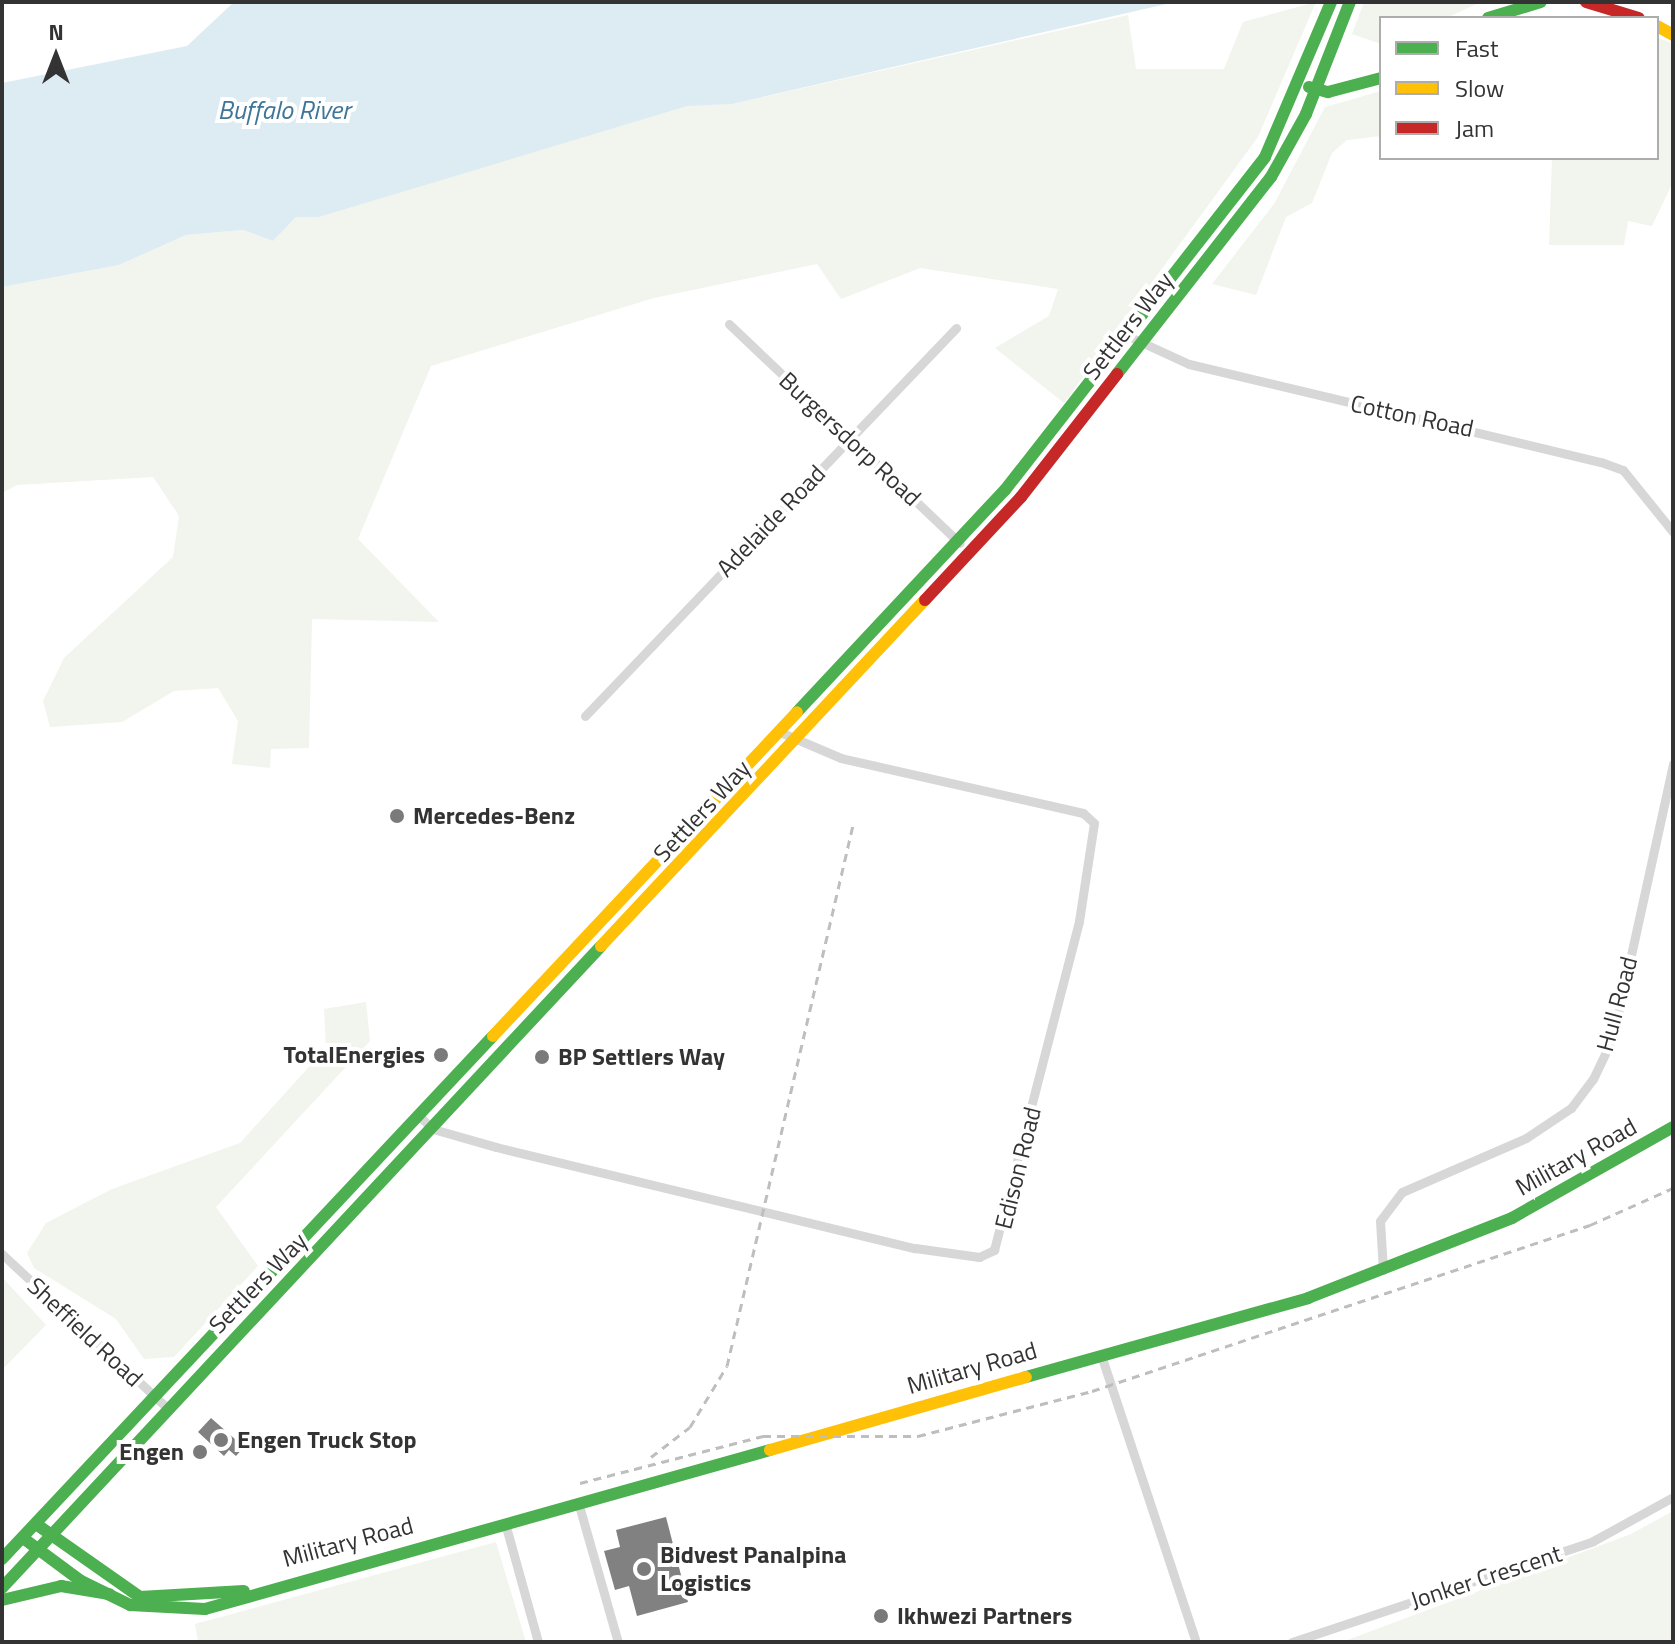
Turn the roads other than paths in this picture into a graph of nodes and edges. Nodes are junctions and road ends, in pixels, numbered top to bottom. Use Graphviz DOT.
graph roads {
  1 [pos="1331,2"];
  2 [pos="1350,2"];
  3 [pos="1541,2"];
  4 [pos="1586,2"];
  5 [pos="1495,16"];
  6 [pos="1632,16"];
  7 [pos="1379,78"];
  8 [pos="1302,84"];
  9 [pos="1316,90"];
  10 [pos="729,324"];
  11 [pos="956,328"];
  12 [pos="1128,336"];
  13 [pos="1142,346"];
  14 [pos="849,439"];
  15 [pos="1673,532"];
  16 [pos="960,542"];
  17 [pos="971,553"];
  18 [pos="585,716"];
  19 [pos="780,732"];
  20 [pos="796,742"];
  21 [pos="1673,763"];
  22 [pos="419,1116"];
  23 [pos="1673,1127"];
  24 [pos="433,1129"];
  25 [pos="2,1254"];
  26 [pos="1383,1270"];
  27 [pos="1101,1355"];
  28 [pos="153,1396"];
  29 [pos="168,1409"];
  30 [pos="1673,1497"];
  31 [pos="578,1502"];
  32 [pos="505,1523"];
  33 [pos="36,1524"];
  34 [pos="50,1536"];
  35 [pos="23,1538"];
  36 [pos="38,1550"];
  37 [pos="2,1559"];
  38 [pos="2,1588"];
  39 [pos="259,1591"];
  40 [pos="109,1594"];
  41 [pos="2,1600"];
  42 [pos="538,1642"];
  43 [pos="618,1642"];
  44 [pos="1196,1642"];
  45 [pos="1292,1642"];
  1 -- 8 [label="main road, Settlers Way"];
  2 -- 9 [label="main road, Settlers Way"];
  3 -- 5 [label="main road"];
  4 -- 6 [label="main road"];
  7 -- 9 [label="main road"];
  8 -- 9 [label="main road"];
  8 -- 12 [label="main road, Settlers Way"];
  9 -- 13 [label="main road, Settlers Way"];
  10 -- 14 [label="street, Burgersdorp Road"];
  11 -- 14 [label="street, Adelaide Road"];
  12 -- 13 [label="street, Cotton Road"];
  12 -- 16 [label="main road, Settlers Way"];
  13 -- 15 [label="street, Cotton Road"];
  13 -- 17 [label="main road, Settlers Way"];
  14 -- 16 [label="street, Burgersdorp Road"];
  14 -- 18 [label="street, Adelaide Road"];
  16 -- 17 [label="street, Burgersdorp Road"];
  16 -- 19 [label="main road, Settlers Way"];
  17 -- 20 [label="main road, Settlers Way"];
  19 -- 20 [label="street, Edison Road"];
  19 -- 22 [label="main road, Settlers Way"];
  20 -- 24 [label="main road, Settlers Way"];
  20 -- 24 [label="street, Edison Road"];
  21 -- 26 [label="street, Hull Road"];
  22 -- 24 [label="street, Edison Road"];
  22 -- 28 [label="main road, Settlers Way"];
  23 -- 26 [label="main road, Military Road"];
  24 -- 29 [label="main road, Settlers Way"];
  25 -- 28 [label="street, Sheffield Road"];
  26 -- 27 [label="main road, Military Road"];
  27 -- 31 [label="main road, Military Road"];
  27 -- 44 [label="street"];
  28 -- 29 [label="street, Sheffield Road"];
  28 -- 33 [label="main road, Settlers Way"];
  29 -- 34 [label="main road, Settlers Way"];
  30 -- 45 [label="street, Jonker Crescent"];
  31 -- 32 [label="main road, Military Road"];
  31 -- 43 [label="street"];
  32 -- 39 [label="main road, Military Road"];
  32 -- 42 [label="street"];
  33 -- 34 [label="main road, Military Road"];
  33 -- 35 [label="main road, Settlers Way"];
  34 -- 36 [label="main road, Settlers Way"];
  34 -- 39 [label="main road, Military Road"];
  35 -- 36 [label="main road, Military Road"];
  35 -- 37 [label="main road, Settlers Way"];
  36 -- 38 [label="main road, Settlers Way"];
  36 -- 40 [label="main road, Military Road"];
  39 -- 40 [label="main road, Military Road"];
  40 -- 41 [label="main road"];
}
